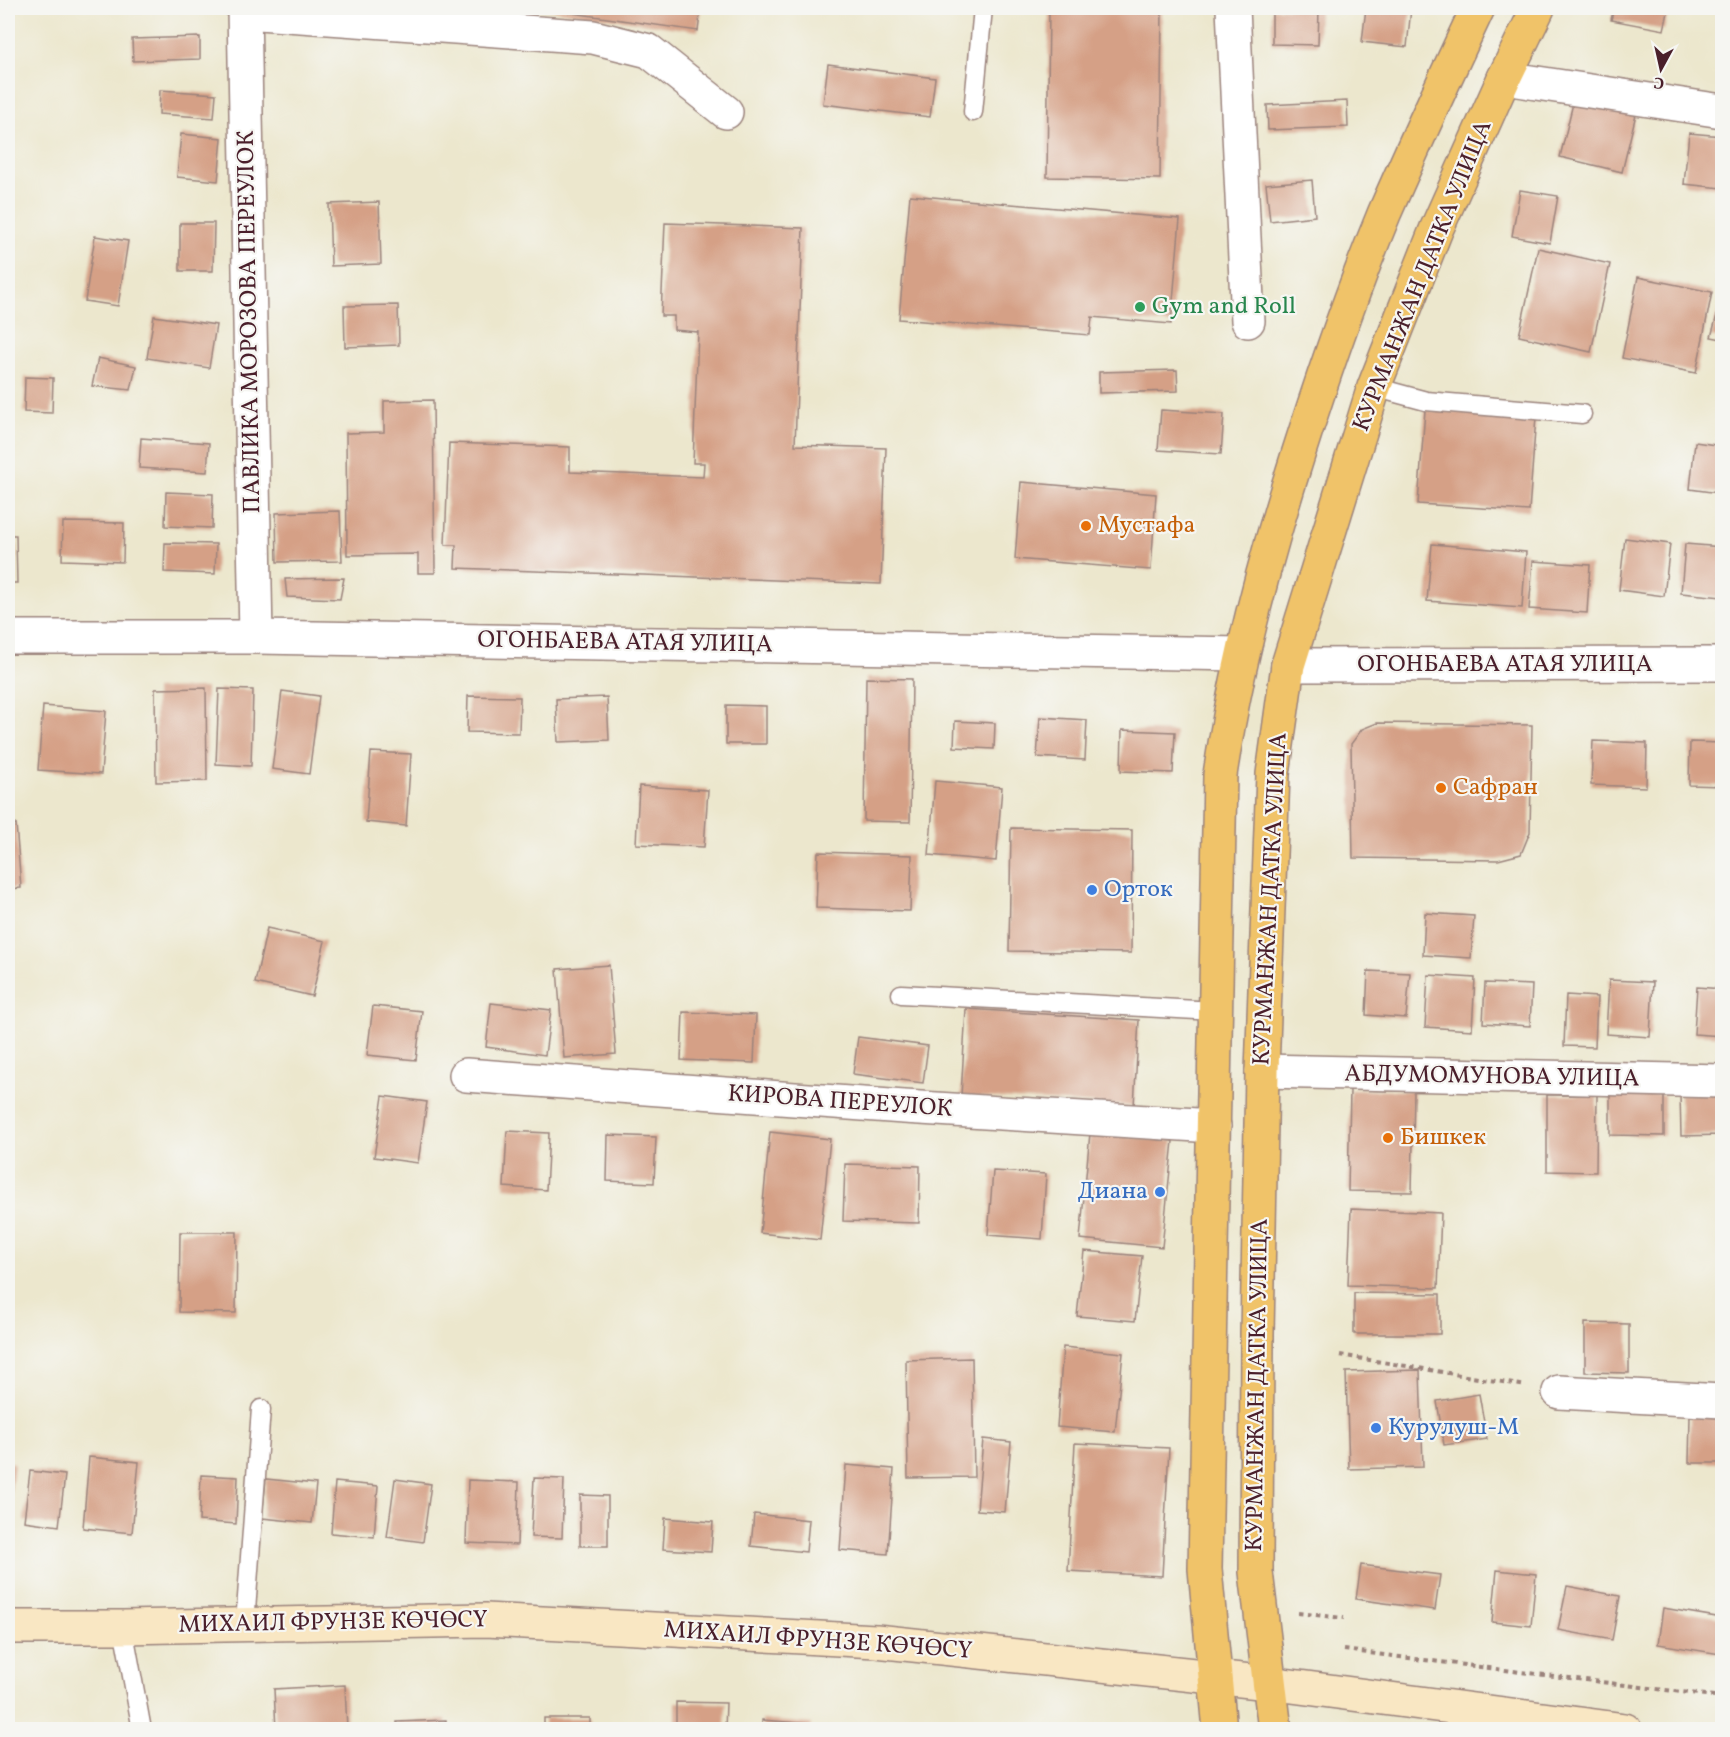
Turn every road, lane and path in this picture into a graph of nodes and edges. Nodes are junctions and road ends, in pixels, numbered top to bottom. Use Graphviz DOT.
graph roads {
  1 [pos="983,8"];
  2 [pos="1233,8"];
  3 [pos="1478,8"];
  4 [pos="1538,8"];
  5 [pos="244,10"];
  6 [pos="1504,78"];
  7 [pos="1722,111"];
  8 [pos="726,112"];
  9 [pos="973,112"];
  10 [pos="1248,321"];
  11 [pos="1374,387"];
  12 [pos="1582,414"];
  13 [pos="8,637"];
  14 [pos="256,637"];
  15 [pos="1242,654"];
  16 [pos="1722,664"];
  17 [pos="1288,665"];
  18 [pos="901,993"];
  19 [pos="1215,1011"];
  20 [pos="1262,1071"];
  21 [pos="466,1074"];
  22 [pos="1722,1081"];
  23 [pos="1214,1126"];
  24 [pos="1340,1355"];
  25 [pos="1559,1392"];
  26 [pos="1722,1401"];
  27 [pos="261,1410"];
  28 [pos="1298,1613"];
  29 [pos="1344,1618"];
  30 [pos="245,1624"];
  31 [pos="8,1627"];
  32 [pos="123,1627"];
  33 [pos="1344,1650"];
  34 [pos="1215,1677"];
  35 [pos="1269,1683"];
  36 [pos="1722,1697"];
  37 [pos="142,1730"];
  38 [pos="1220,1730"];
  39 [pos="1275,1730"];
  40 [pos="1625,1730"];
  1 -- 9 [label="lane"];
  2 -- 10 [label="street"];
  3 -- 15 [label="main road, КУРМАНЖАН ДАТКА УЛИЦА"];
  4 -- 6 [label="main road, КУРМАНЖАН ДАТКА УЛИЦА"];
  5 -- 8 [label="street"];
  5 -- 14 [label="street, ПАВЛИКА МОРОЗОВА ПЕРЕУЛОК"];
  6 -- 7 [label="street"];
  6 -- 11 [label="main road, КУРМАНЖАН ДАТКА УЛИЦА"];
  11 -- 12 [label="lane"];
  11 -- 17 [label="main road, КУРМАНЖАН ДАТКА УЛИЦА"];
  13 -- 14 [label="street, ОГОНБАЕВА АТАЯ УЛИЦА"];
  14 -- 15 [label="street, ОГОНБАЕВА АТАЯ УЛИЦА"];
  15 -- 19 [label="main road, КУРМАНЖАН ДАТКА УЛИЦА"];
  16 -- 17 [label="street, ОГОНБАЕВА АТАЯ УЛИЦА"];
  17 -- 20 [label="main road, КУРМАНЖАН ДАТКА УЛИЦА"];
  18 -- 19 [label="lane"];
  19 -- 23 [label="main road, КУРМАНЖАН ДАТКА УЛИЦА"];
  20 -- 22 [label="street, АБДУМОМУНОВА УЛИЦА"];
  20 -- 35 [label="main road, КУРМАНЖАН ДАТКА УЛИЦА"];
  21 -- 23 [label="street, КИРОВА ПЕРЕУЛОК"];
  23 -- 34 [label="main road, КУРМАНЖАН ДАТКА УЛИЦА"];
  24 -- 25 [label="path"];
  25 -- 26 [label="street"];
  27 -- 30 [label="lane"];
  28 -- 29 [label="path"];
  30 -- 32 [label="main road, МИХАИЛ ФРУНЗЕ КӨЧӨСҮ"];
  30 -- 34 [label="main road, МИХАИЛ ФРУНЗЕ КӨЧӨСҮ"];
  31 -- 32 [label="main road, МИХАИЛ ФРУНЗЕ КӨЧӨСҮ"];
  32 -- 37 [label="lane"];
  33 -- 36 [label="path"];
  34 -- 35 [label="main road, МИХАИЛ ФРУНЗЕ КӨЧӨСҮ"];
  34 -- 38 [label="main road, КУРМАНЖАН ДАТКА УЛИЦА"];
  35 -- 39 [label="main road, КУРМАНЖАН ДАТКА УЛИЦА"];
  35 -- 40 [label="main road, МИХАИЛ ФРУНЗЕ КӨЧӨСҮ"];
}
